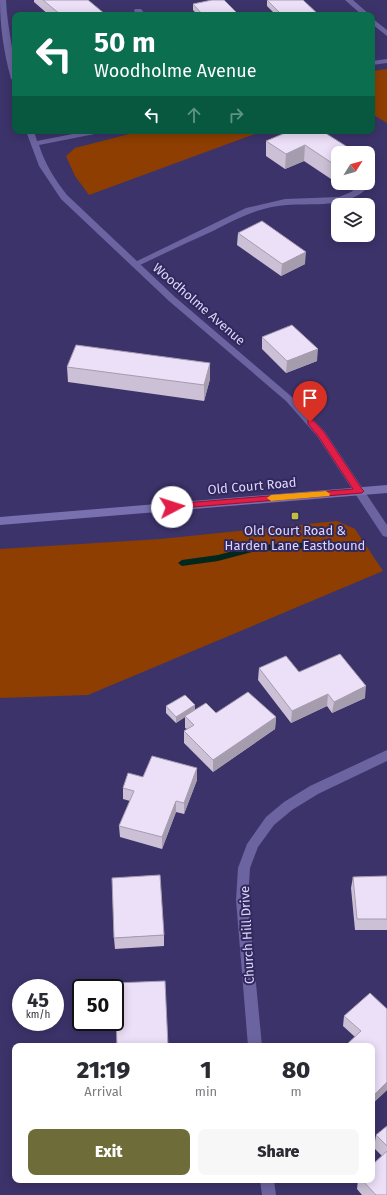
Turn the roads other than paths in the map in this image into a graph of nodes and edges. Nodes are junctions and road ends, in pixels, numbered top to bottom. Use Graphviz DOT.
graph roads {
  1 [pos="2,0"];
  2 [pos="349,0"];
  3 [pos="363,12"];
  4 [pos="375,23"];
  5 [pos="387,34"];
  6 [pos="387,61"];
  7 [pos="375,63"];
  8 [pos="12,68"];
  9 [pos="31,134"];
  10 [pos="85,134"];
  11 [pos="34,144"];
  12 [pos="359,190"];
  13 [pos="135,264"];
  14 [pos="387,489"];
  15 [pos="359,491"];
  16 [pos="0,521"];
  17 [pos="387,533"];
  18 [pos="387,755"];
  19 [pos="255,1043"];
  20 [pos="267,1183"];
  21 [pos="268,1195"];
  1 -- 8 [label="street"];
  2 -- 3 [label="street"];
  4 -- 5 [label="street"];
  6 -- 7 [label="street"];
  9 -- 11 [label="street, Woodholme Avenue"];
  10 -- 11 [label="street"];
  11 -- 13 [label="street, Woodholme Avenue"];
  12 -- 13 [label="street"];
  13 -- 15 [label="street, Woodholme Avenue"];
  14 -- 15 [label="main road, Old Court Road"];
  15 -- 16 [label="main road, Old Court Road"];
  15 -- 17 [label="street, Woodholme Avenue"];
  18 -- 19 [label="street, Church Hill Drive"];
  20 -- 21 [label="street"];
}
